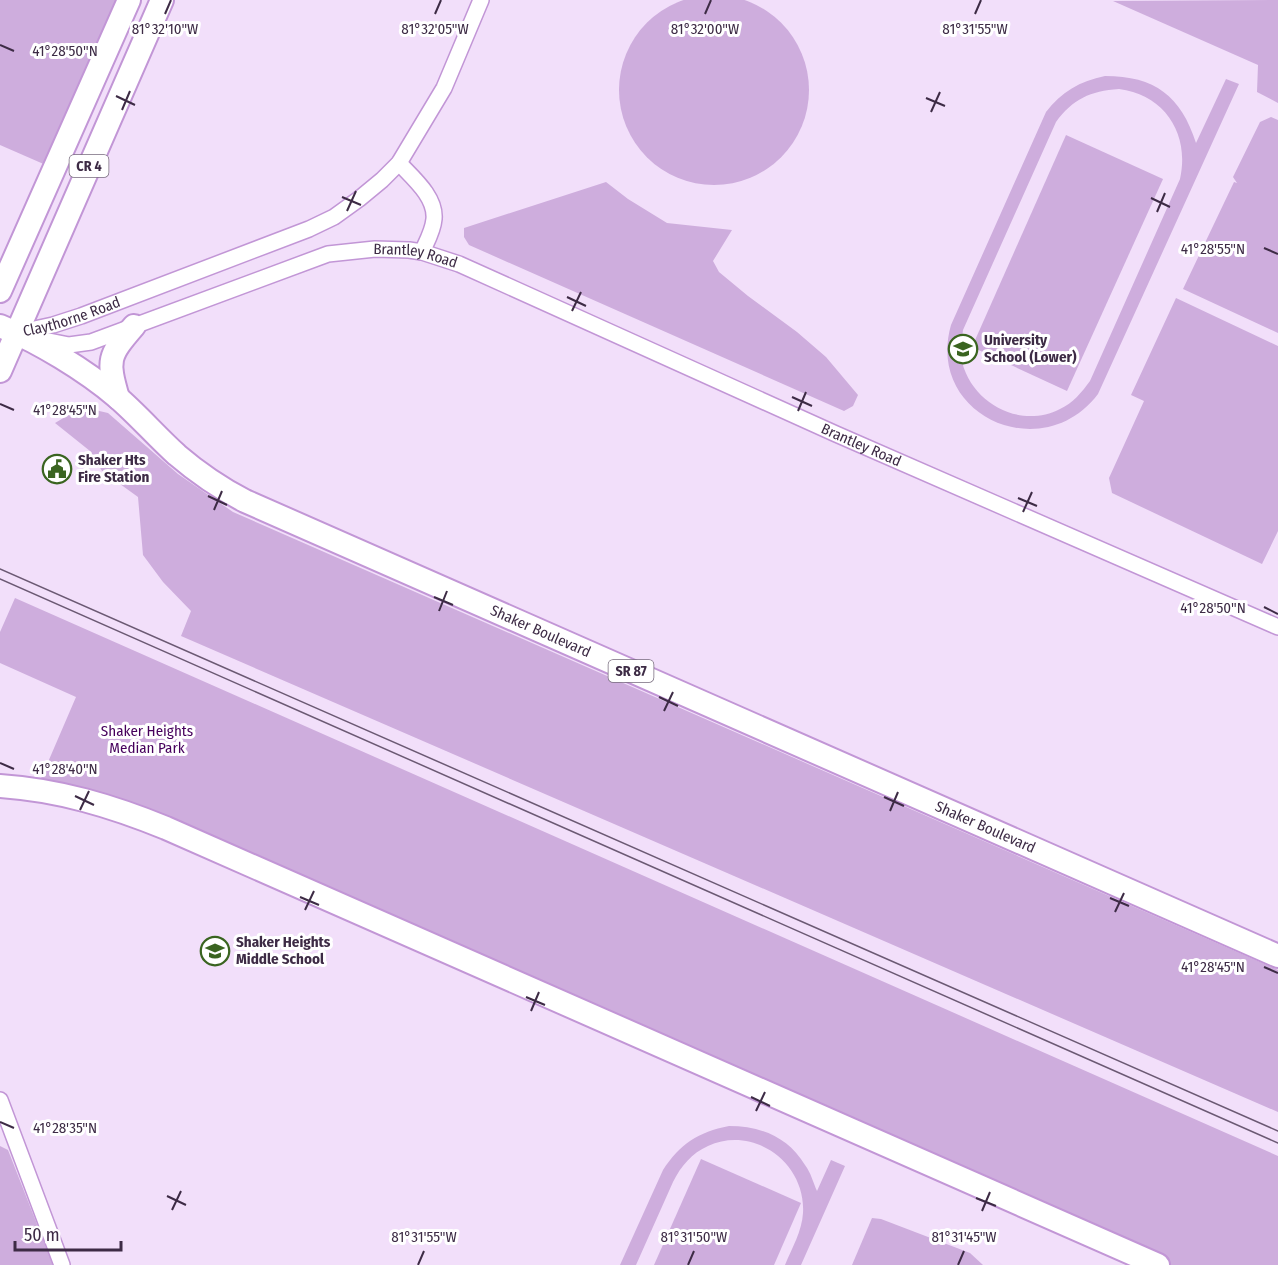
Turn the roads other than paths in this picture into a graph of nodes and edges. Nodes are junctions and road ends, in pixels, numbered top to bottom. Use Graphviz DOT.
graph roads {
  1 [pos="129,0"];
  2 [pos="162,0"];
  3 [pos="481,0"];
  4 [pos="399,163"];
  5 [pos="340,252"];
  6 [pos="422,252"];
  7 [pos="0,291"];
  8 [pos="134,326"];
  9 [pos="8,329"];
  10 [pos="0,371"];
  11 [pos="118,398"];
  12 [pos="1278,627"];
  13 [pos="0,786"];
  14 [pos="1278,956"];
  15 [pos="0,1100"];
  16 [pos="4,1125"];
  17 [pos="62,1265"];
  18 [pos="1158,1265"];
  1 -- 7 [label="main road, CR 4"];
  2 -- 9 [label="main road, CR 4"];
  3 -- 4 [label="street, Claythorne Road"];
  4 -- 6 [label="street"];
  4 -- 9 [label="street, Claythorne Road"];
  5 -- 6 [label="street, Brantley Road"];
  5 -- 8 [label="street, Claythorne Road"];
  6 -- 12 [label="street, Brantley Road"];
  8 -- 9 [label="street, Claythorne Road"];
  8 -- 11 [label="main road"];
  9 -- 10 [label="main road, CR 4"];
  9 -- 11 [label="main road, Shaker Boulevard / SR 87"];
  11 -- 14 [label="main road, Shaker Boulevard / SR 87"];
  13 -- 18 [label="main road"];
  15 -- 16 [label="street"];
  16 -- 17 [label="street"];
}
